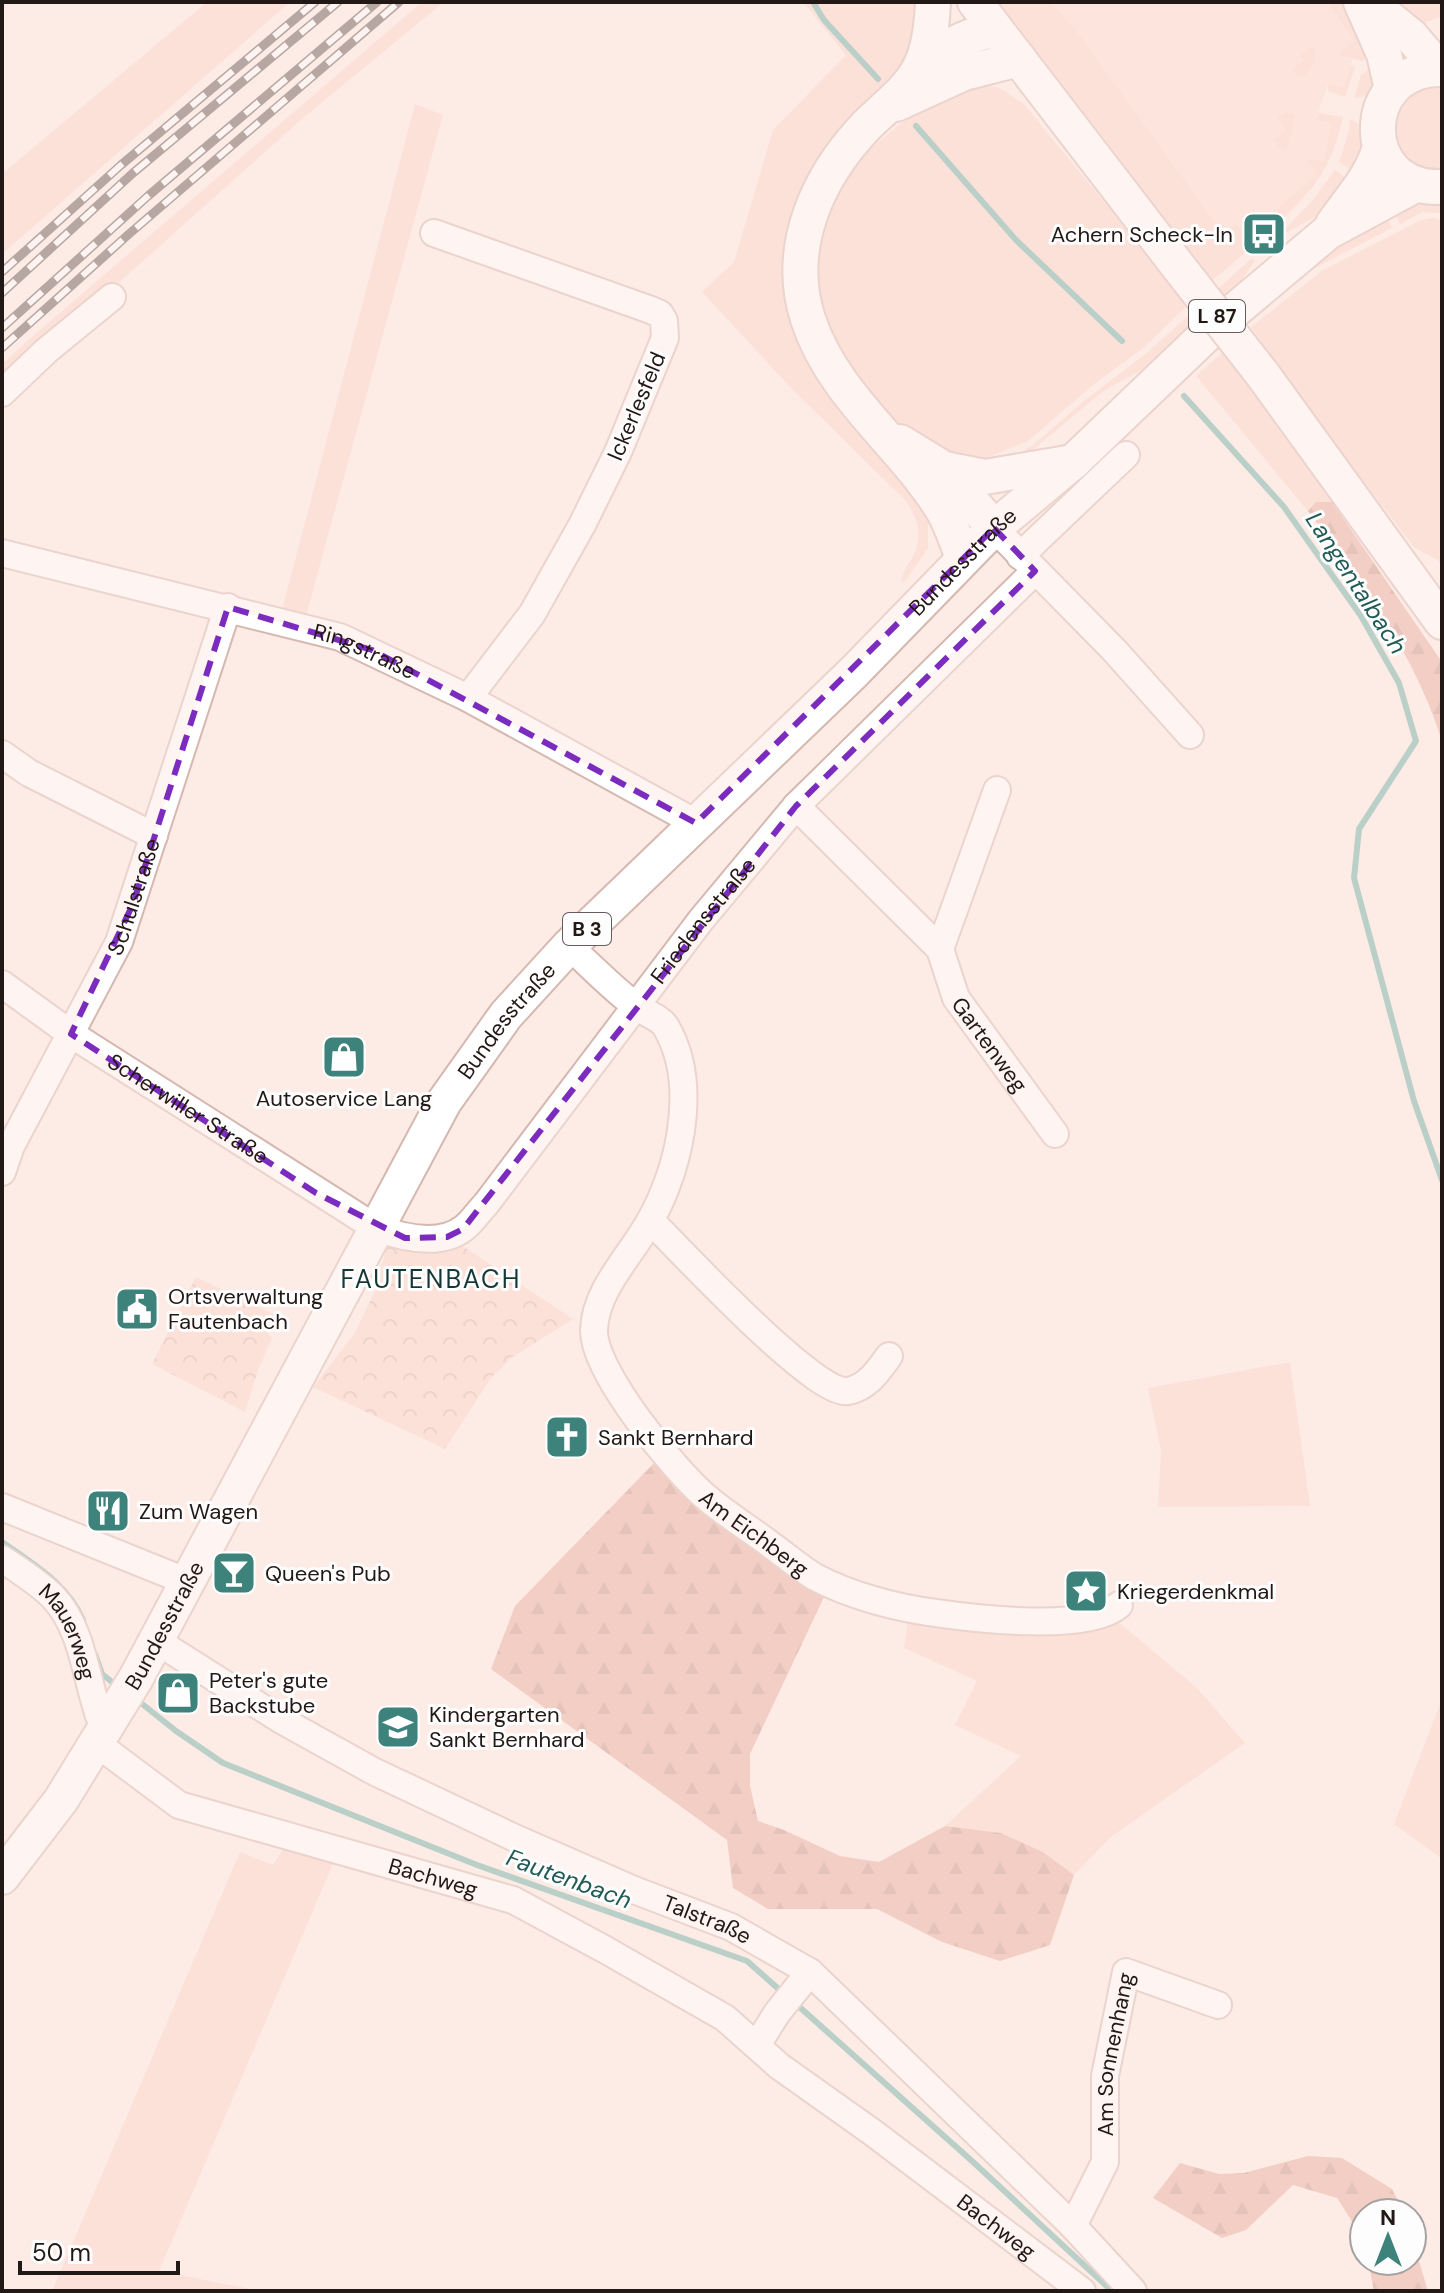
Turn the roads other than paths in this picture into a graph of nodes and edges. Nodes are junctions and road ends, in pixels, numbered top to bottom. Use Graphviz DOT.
graph roads {
  1 [pos="933,2"];
  2 [pos="1361,2"];
  3 [pos="1369,2"];
  4 [pos="985,15"];
  5 [pos="1019,59"];
  6 [pos="920,69"];
  7 [pos="1441,69"];
  8 [pos="1392,89"];
  9 [pos="884,110"];
  10 [pos="1380,147"];
  11 [pos="1429,186"];
  12 [pos="1328,232"];
  13 [pos="434,233"];
  14 [pos="112,297"];
  15 [pos="2,393"];
  16 [pos="879,429"];
  17 [pos="1126,455"];
  18 [pos="1073,462"];
  19 [pos="944,469"];
  20 [pos="994,528"];
  21 [pos="2,553"];
  22 [pos="963,557"];
  23 [pos="1028,564"];
  24 [pos="1436,603"];
  25 [pos="228,607"];
  26 [pos="468,698"];
  27 [pos="1190,735"];
  28 [pos="2,754"];
  29 [pos="997,790"];
  30 [pos="796,806"];
  31 [pos="696,823"];
  32 [pos="154,836"];
  33 [pos="569,946"];
  34 [pos="940,949"];
  35 [pos="2,984"];
  36 [pos="636,1007"];
  37 [pos="71,1034"];
  38 [pos="1055,1134"];
  39 [pos="6,1143"];
  40 [pos="2,1172"];
  41 [pos="651,1221"];
  42 [pos="376,1228"];
  43 [pos="889,1356"];
  44 [pos="2,1507"];
  45 [pos="2,1559"];
  46 [pos="185,1585"];
  47 [pos="1119,1605"];
  48 [pos="155,1640"];
  49 [pos="115,1712"];
  50 [pos="2,1877"];
  51 [pos="810,1972"];
  52 [pos="1218,2005"];
  53 [pos="757,2045"];
  54 [pos="1073,2226"];
  55 [pos="1082,2291"];
  56 [pos="1133,2291"];
  1 -- 6 [label="main road"];
  2 -- 8 [label="main road"];
  3 -- 7 [label="main road"];
  4 -- 5 [label="main road, L 87"];
  4 -- 6 [label="main road"];
  5 -- 9 [label="main road"];
  5 -- 24 [label="main road, L 87, bridge"];
  6 -- 9 [label="main road"];
  7 -- 8 [label="main road"];
  8 -- 10 [label="main road, B 3"];
  9 -- 16 [label="main road"];
  10 -- 11 [label="main road, B 3"];
  10 -- 12 [label="main road, B 3"];
  11 -- 12 [label="main road, B 3"];
  12 -- 18 [label="main road, Bundesstraße / B 3"];
  13 -- 26 [label="street, Ickerlesfeld"];
  14 -- 15 [label="street"];
  16 -- 19 [label="main road"];
  16 -- 22 [label="main road"];
  17 -- 23 [label="street, Friedensstraße"];
  18 -- 19 [label="main road"];
  18 -- 20 [label="main road, Bundesstraße / B 3"];
  19 -- 20 [label="main road"];
  20 -- 22 [label="main road, Bundesstraße / B 3"];
  20 -- 23 [label="street"];
  21 -- 25 [label="street, Ringstraße"];
  22 -- 31 [label="main road, Bundesstraße / B 3"];
  23 -- 27 [label="street"];
  23 -- 30 [label="street, Friedensstraße"];
  25 -- 26 [label="street, Ringstraße"];
  25 -- 32 [label="street, Schulstraße"];
  26 -- 31 [label="street, Ringstraße"];
  28 -- 32 [label="street"];
  29 -- 34 [label="street"];
  30 -- 34 [label="street, Gartenweg"];
  30 -- 36 [label="street, Friedensstraße"];
  31 -- 33 [label="main road, Bundesstraße / B 3"];
  32 -- 37 [label="street, Schulstraße"];
  33 -- 36 [label="street, Am Eichberg"];
  33 -- 42 [label="main road, Bundesstraße / B 3"];
  34 -- 38 [label="street, Gartenweg"];
  35 -- 37 [label="street, Scherwiller Straße"];
  36 -- 41 [label="street, Am Eichberg"];
  36 -- 42 [label="street, Friedensstraße"];
  37 -- 39 [label="street, Schulstraße"];
  37 -- 42 [label="street, Scherwiller Straße"];
  39 -- 40 [label="street, Schulstraße"];
  41 -- 43 [label="street"];
  41 -- 47 [label="street, Am Eichberg"];
  42 -- 46 [label="main road, Bundesstraße / B 3"];
  44 -- 46 [label="street"];
  45 -- 49 [label="street, Mauerweg"];
  46 -- 48 [label="main road, Bundesstraße / B 3"];
  48 -- 49 [label="main road, Bundesstraße / B 3"];
  48 -- 51 [label="street, Talstraße"];
  49 -- 50 [label="main road, Bundesstraße / B 3"];
  49 -- 53 [label="street, Bachweg"];
  51 -- 53 [label="street"];
  51 -- 54 [label="street, Talstraße"];
  52 -- 54 [label="street, Am Sonnenhang"];
  53 -- 55 [label="street, Bachweg"];
  54 -- 56 [label="street, Talstraße"];
}
